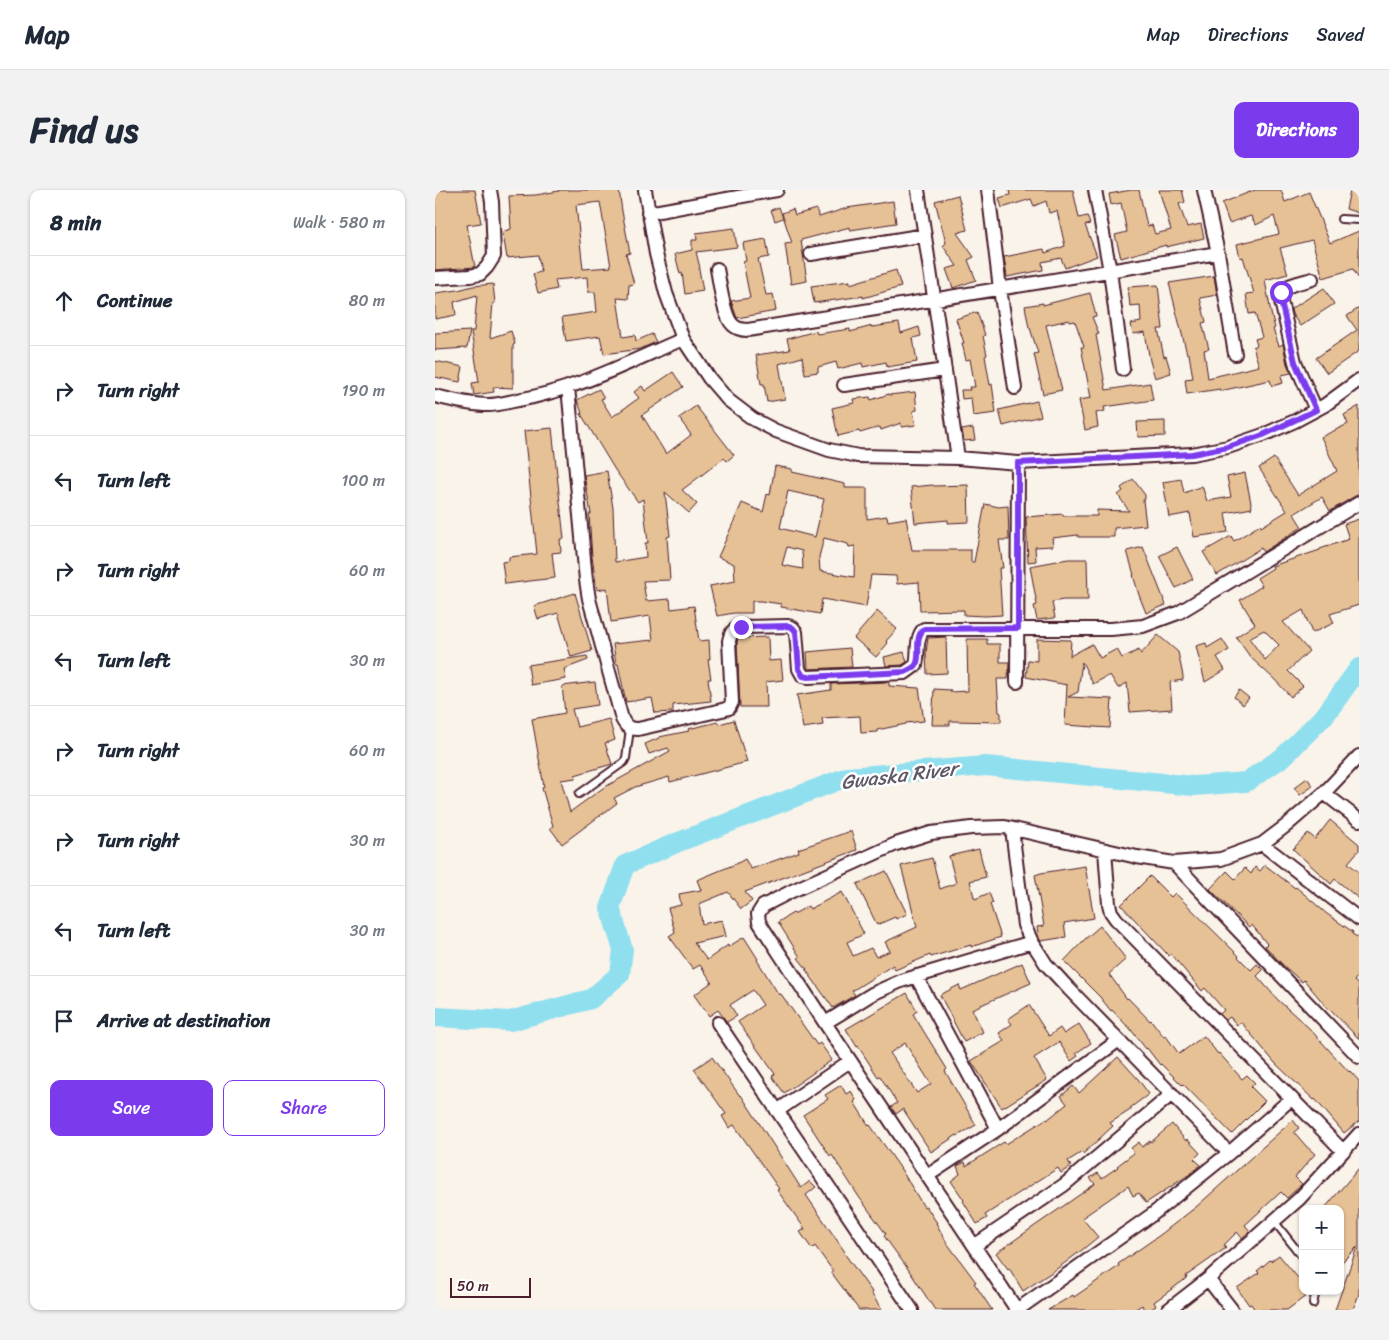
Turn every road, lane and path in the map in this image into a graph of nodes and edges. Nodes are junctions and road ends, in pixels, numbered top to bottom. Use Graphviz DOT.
graph roads {
  1 [pos="490,190"];
  2 [pos="645,190"];
  3 [pos="777,190"];
  4 [pos="918,190"];
  5 [pos="988,190"];
  6 [pos="1095,190"];
  7 [pos="1204,190"];
  8 [pos="648,213"];
  9 [pos="1341,219"];
  10 [pos="1359,220"];
  11 [pos="925,235"];
  12 [pos="1218,253"];
  13 [pos="811,254"];
  14 [pos="717,269"];
  15 [pos="1110,271"];
  16 [pos="435,278"];
  17 [pos="1312,279"];
  18 [pos="1000,289"];
  19 [pos="935,300"];
  20 [pos="683,339"];
  21 [pos="1235,354"];
  22 [pos="1123,369"];
  23 [pos="945,370"];
  24 [pos="1359,380"];
  25 [pos="844,385"];
  26 [pos="569,387"];
  27 [pos="1015,388"];
  28 [pos="435,396"];
  29 [pos="1316,410"];
  30 [pos="958,458"];
  31 [pos="1018,463"];
  32 [pos="1359,504"];
  33 [pos="1018,628"];
  34 [pos="1017,682"];
  35 [pos="630,729"];
  36 [pos="1359,756"];
  37 [pos="1324,793"];
  38 [pos="579,794"];
  39 [pos="1359,820"];
  40 [pos="1013,829"];
  41 [pos="1261,844"];
  42 [pos="1105,850"];
  43 [pos="1174,863"];
  44 [pos="1359,919"];
  45 [pos="1032,942"];
  46 [pos="916,976"];
  47 [pos="718,1023"];
  48 [pos="825,1023"];
  49 [pos="1119,1040"];
  50 [pos="1359,1057"];
  51 [pos="850,1061"];
  52 [pos="1172,1094"];
  53 [pos="1291,1098"];
  54 [pos="777,1111"];
  55 [pos="998,1129"];
  56 [pos="1359,1134"];
  57 [pos="1343,1151"];
  58 [pos="1229,1154"];
  59 [pos="927,1176"];
  60 [pos="1274,1221"];
  61 [pos="974,1246"];
  62 [pos="1299,1253"];
  63 [pos="1208,1279"];
  64 [pos="1315,1295"];
  65 [pos="1313,1304"];
  66 [pos="911,1310"];
  67 [pos="1017,1310"];
  68 [pos="1168,1310"];
  69 [pos="1232,1310"];
  1 -- 16 [label="street"];
  2 -- 8 [label="street"];
  3 -- 8 [label="street"];
  4 -- 11 [label="street"];
  5 -- 18 [label="street"];
  6 -- 15 [label="street"];
  7 -- 12 [label="street"];
  8 -- 20 [label="street"];
  9 -- 10 [label="lane"];
  11 -- 13 [label="street"];
  11 -- 19 [label="street"];
  12 -- 15 [label="street"];
  12 -- 21 [label="street"];
  14 -- 19 [label="street"];
  15 -- 18 [label="street"];
  15 -- 22 [label="street"];
  17 -- 29 [label="street"];
  18 -- 19 [label="street"];
  18 -- 27 [label="street"];
  19 -- 23 [label="street"];
  20 -- 26 [label="street"];
  20 -- 30 [label="street"];
  23 -- 25 [label="street"];
  23 -- 30 [label="street"];
  24 -- 29 [label="street"];
  26 -- 28 [label="street"];
  26 -- 35 [label="street"];
  29 -- 31 [label="street"];
  30 -- 31 [label="street"];
  31 -- 33 [label="street"];
  32 -- 33 [label="street"];
  33 -- 34 [label="street"];
  33 -- 35 [label="street"];
  35 -- 38 [label="lane"];
  36 -- 37 [label="street"];
  37 -- 39 [label="street"];
  37 -- 41 [label="street"];
  40 -- 42 [label="street"];
  40 -- 45 [label="street"];
  40 -- 48 [label="street"];
  41 -- 43 [label="street"];
  41 -- 44 [label="street"];
  42 -- 43 [label="street"];
  42 -- 53 [label="street"];
  43 -- 50 [label="street"];
  45 -- 46 [label="street"];
  45 -- 49 [label="street"];
  46 -- 48 [label="street"];
  46 -- 55 [label="street"];
  47 -- 54 [label="street"];
  48 -- 51 [label="street"];
  49 -- 52 [label="street"];
  49 -- 55 [label="street"];
  51 -- 54 [label="street"];
  51 -- 59 [label="street"];
  52 -- 58 [label="street"];
  52 -- 61 [label="street"];
  53 -- 57 [label="street"];
  53 -- 58 [label="street"];
  54 -- 66 [label="street"];
  55 -- 59 [label="street"];
  56 -- 57 [label="street"];
  57 -- 60 [label="street"];
  58 -- 67 [label="street"];
  59 -- 61 [label="street"];
  60 -- 62 [label="lane"];
  60 -- 63 [label="street"];
  61 -- 67 [label="street"];
  63 -- 68 [label="street"];
  63 -- 69 [label="street"];
  64 -- 65 [label="lane"];
}
